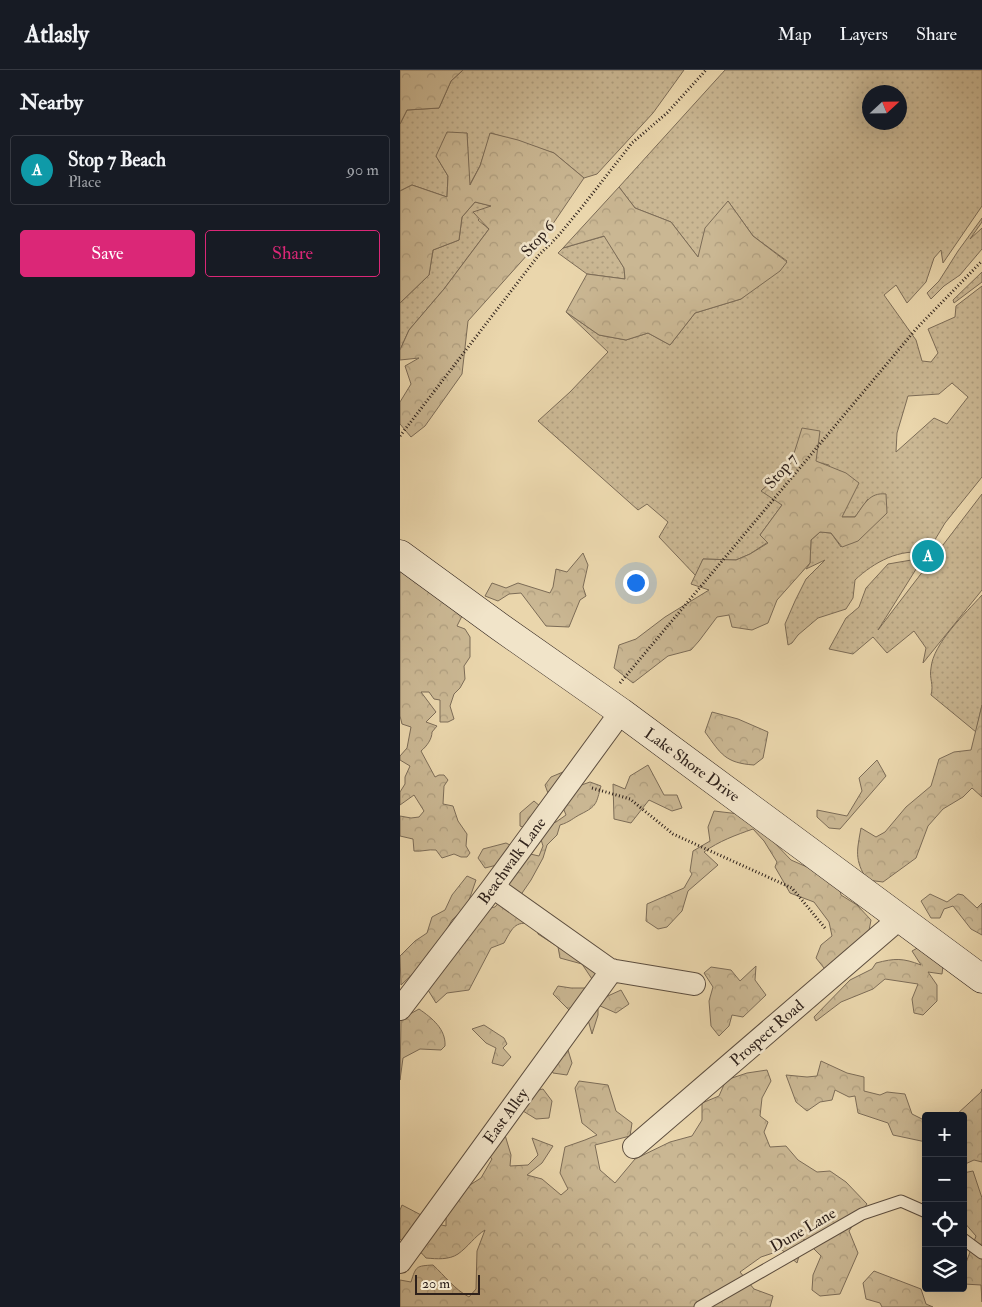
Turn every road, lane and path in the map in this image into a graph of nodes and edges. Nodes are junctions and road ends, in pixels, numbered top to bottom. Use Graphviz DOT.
graph roads {
  1 [pos="706,70"];
  2 [pos="982,261"];
  3 [pos="400,436"];
  4 [pos="400,554"];
  5 [pos="613,707"];
  6 [pos="570,782"];
  7 [pos="493,886"];
  8 [pos="899,919"];
  9 [pos="825,928"];
  10 [pos="612,970"];
  11 [pos="982,979"];
  12 [pos="694,984"];
  13 [pos="401,1004"];
  14 [pos="634,1147"];
  15 [pos="922,1210"];
  16 [pos="967,1242"];
  17 [pos="982,1253"];
  18 [pos="400,1262"];
  19 [pos="700,1307"];
  1 -- 3 [label="path, Stop 6"];
  2 -- 5 [label="path, Stop 7"];
  4 -- 5 [label="street, Lake Shore Drive"];
  5 -- 6 [label="street, Beachwalk Lane"];
  5 -- 8 [label="street, Lake Shore Drive"];
  6 -- 7 [label="street, Beachwalk Lane"];
  6 -- 9 [label="path"];
  7 -- 10 [label="street"];
  7 -- 13 [label="street, Beachwalk Lane"];
  8 -- 11 [label="street, Lake Shore Drive"];
  8 -- 14 [label="street, Prospect Road"];
  10 -- 12 [label="street"];
  10 -- 18 [label="street, East Alley"];
  15 -- 19 [label="lane, Dune Lane"];
  16 -- 17 [label="lane"];
}
